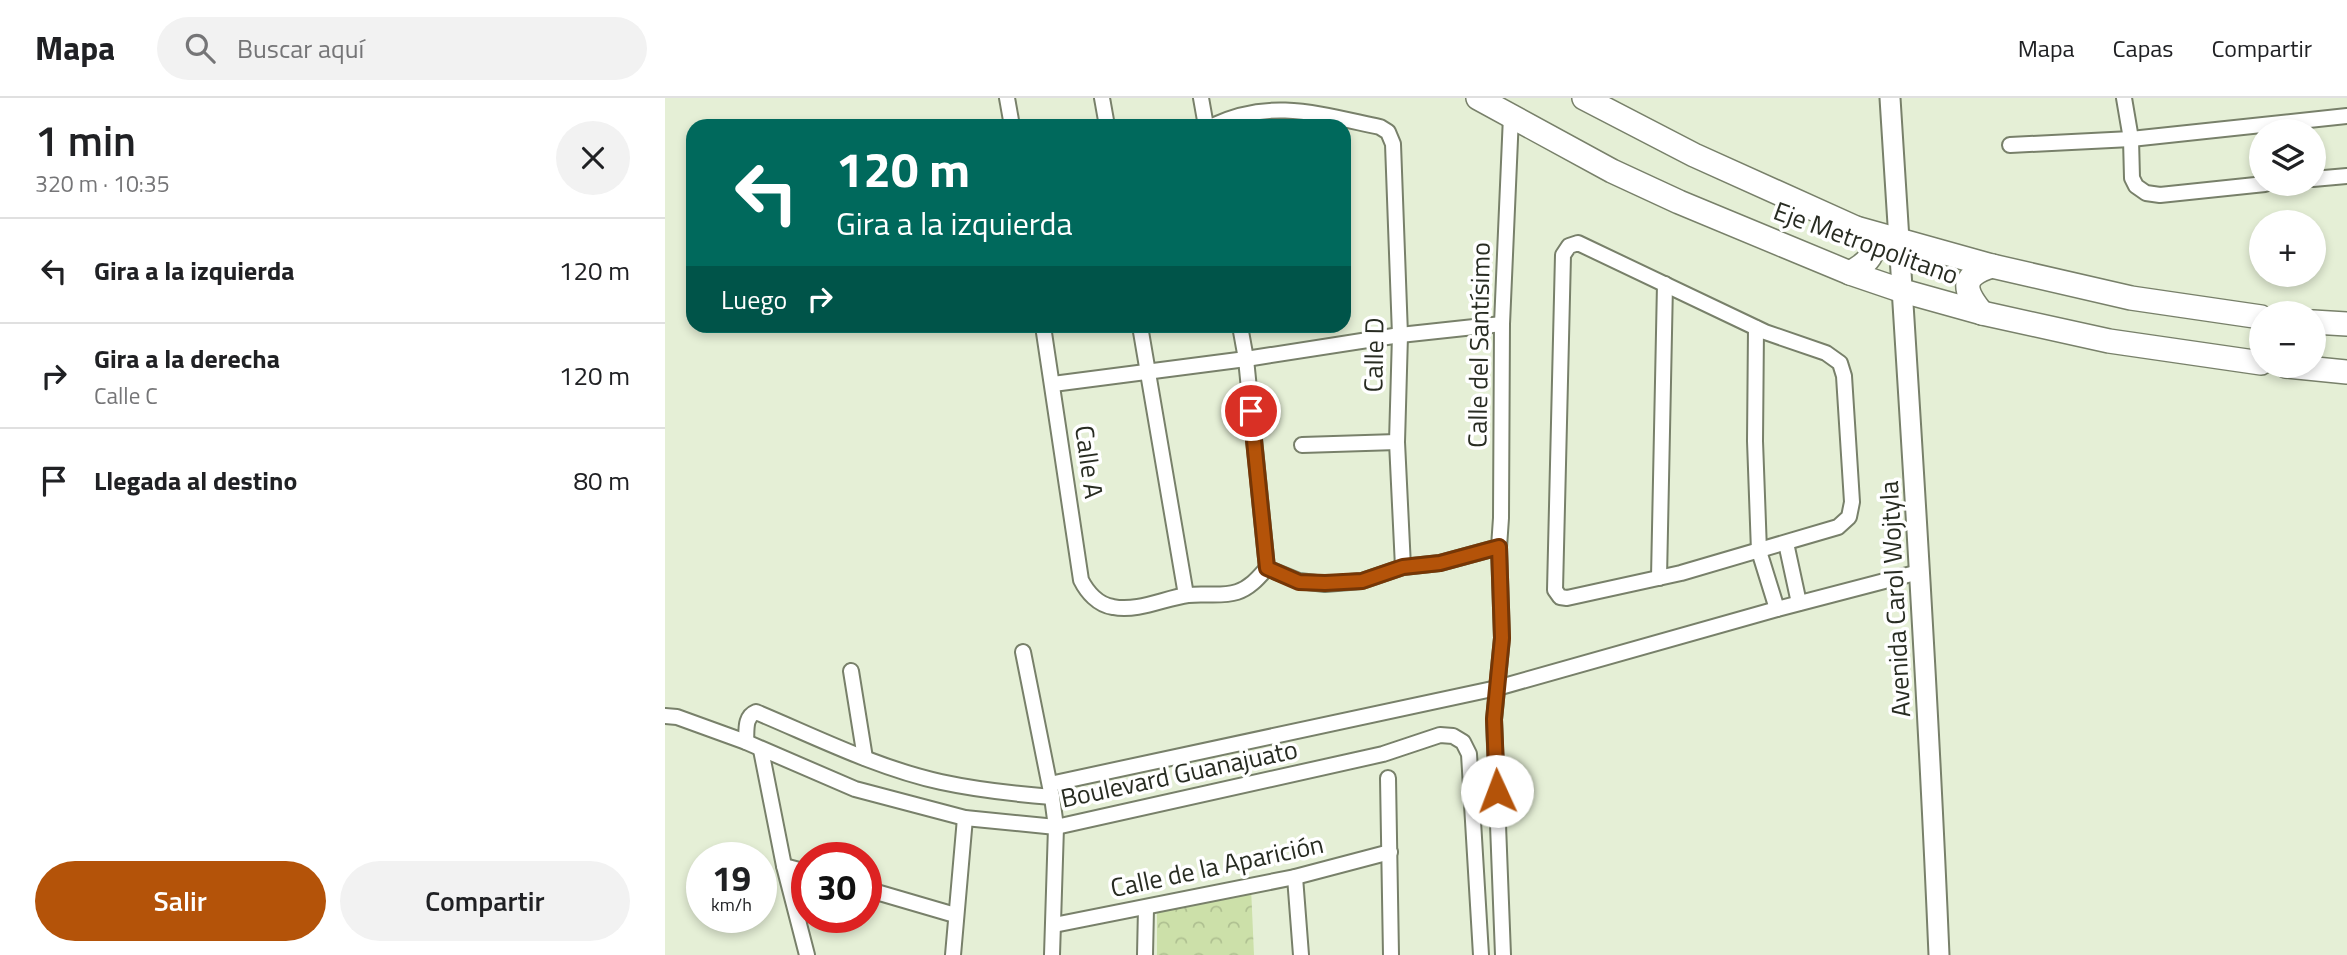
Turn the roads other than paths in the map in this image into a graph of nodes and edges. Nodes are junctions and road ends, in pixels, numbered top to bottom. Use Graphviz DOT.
graph roads {
  1 [pos="1007,98"];
  2 [pos="1102,98"];
  3 [pos="1201,98"];
  4 [pos="1478,98"];
  5 [pos="1584,98"];
  6 [pos="1890,98"];
  7 [pos="2124,98"];
  8 [pos="1511,116"];
  9 [pos="2347,116"];
  10 [pos="1011,119"];
  11 [pos="1106,119"];
  12 [pos="1205,119"];
  13 [pos="1224,119"];
  14 [pos="1342,119"];
  15 [pos="1351,121"];
  16 [pos="2131,139"];
  17 [pos="2010,145"];
  18 [pos="2326,178"];
  19 [pos="2344,178"];
  20 [pos="2249,186"];
  21 [pos="1856,228"];
  22 [pos="1899,241"];
  23 [pos="1992,266"];
  24 [pos="1850,273"];
  25 [pos="1665,284"];
  26 [pos="1903,291"];
  27 [pos="1982,313"];
  28 [pos="2249,315"];
  29 [pos="2326,323"];
  30 [pos="1502,324"];
  31 [pos="2347,324"];
  32 [pos="1756,328"];
  33 [pos="1044,333"];
  34 [pos="1141,333"];
  35 [pos="1241,333"];
  36 [pos="1401,335"];
  37 [pos="1246,359"];
  38 [pos="2249,361"];
  39 [pos="2326,370"];
  40 [pos="1147,371"];
  41 [pos="2347,372"];
  42 [pos="1052,384"];
  43 [pos="1397,442"];
  44 [pos="1302,445"];
  45 [pos="1786,543"];
  46 [pos="1499,547"];
  47 [pos="1759,551"];
  48 [pos="1403,567"];
  49 [pos="1267,568"];
  50 [pos="1919,572"];
  51 [pos="1659,578"];
  52 [pos="1186,595"];
  53 [pos="1799,603"];
  54 [pos="1777,609"];
  55 [pos="1023,652"];
  56 [pos="851,671"];
  57 [pos="1497,688"];
  58 [pos="665,716"];
  59 [pos="746,742"];
  60 [pos="761,750"];
  61 [pos="865,758"];
  62 [pos="1388,778"];
  63 [pos="1051,791"];
  64 [pos="965,818"];
  65 [pos="1056,827"];
  66 [pos="1390,852"];
  67 [pos="784,866"];
  68 [pos="791,868"];
  69 [pos="1295,877"];
  70 [pos="882,894"];
  71 [pos="1146,908"];
  72 [pos="955,915"];
  73 [pos="1053,925"];
  74 [pos="807,955"];
  75 [pos="953,955"];
  76 [pos="1052,955"];
  77 [pos="1146,955"];
  78 [pos="1301,955"];
  79 [pos="1391,955"];
  80 [pos="1481,955"];
  81 [pos="1503,955"];
  82 [pos="1939,955"];
  1 -- 10 [label="street"];
  2 -- 11 [label="street"];
  3 -- 12 [label="street"];
  4 -- 8 [label="main road, Eje Metropolitano"];
  5 -- 21 [label="main road, Eje Metropolitano"];
  6 -- 22 [label="street, Avenida Carol Wojtyla"];
  7 -- 16 [label="street"];
  8 -- 24 [label="main road, Eje Metropolitano"];
  8 -- 30 [label="street, Calle del Santísimo"];
  9 -- 16 [label="street"];
  13 -- 14 [label="street, Calle D"];
  15 -- 36 [label="street, Calle D"];
  16 -- 17 [label="street"];
  16 -- 20 [label="street"];
  18 -- 19 [label="street"];
  21 -- 22 [label="main road, Eje Metropolitano"];
  21 -- 24 [label="main road"];
  22 -- 23 [label="main road, Eje Metropolitano"];
  22 -- 26 [label="street, Avenida Carol Wojtyla"];
  23 -- 27 [label="main road"];
  23 -- 28 [label="main road, Eje Metropolitano"];
  24 -- 26 [label="main road, Eje Metropolitano"];
  25 -- 32 [label="street"];
  25 -- 51 [label="street"];
  25 -- 51 [label="street"];
  26 -- 27 [label="main road, Eje Metropolitano"];
  26 -- 50 [label="street, Avenida Carol Wojtyla"];
  27 -- 38 [label="main road, Eje Metropolitano"];
  29 -- 31 [label="main road"];
  30 -- 36 [label="street"];
  30 -- 46 [label="street, Calle del Santísimo"];
  32 -- 45 [label="street"];
  32 -- 47 [label="street"];
  33 -- 42 [label="street, Calle A"];
  34 -- 40 [label="street"];
  35 -- 37 [label="street"];
  36 -- 37 [label="street"];
  36 -- 43 [label="street, Calle D"];
  37 -- 40 [label="street"];
  37 -- 49 [label="street"];
  39 -- 41 [label="main road"];
  40 -- 42 [label="street"];
  40 -- 52 [label="street"];
  42 -- 52 [label="street, Calle A"];
  43 -- 44 [label="street"];
  43 -- 48 [label="street, Calle D"];
  45 -- 47 [label="street"];
  45 -- 53 [label="street"];
  46 -- 48 [label="street"];
  46 -- 57 [label="street, Calle del Santísimo"];
  47 -- 51 [label="street"];
  47 -- 54 [label="street"];
  48 -- 49 [label="street"];
  49 -- 52 [label="street"];
  50 -- 53 [label="street, Boulevard Guanajuato"];
  50 -- 82 [label="street, Avenida Carol Wojtyla"];
  53 -- 54 [label="street, Boulevard Guanajuato"];
  54 -- 57 [label="street, Boulevard Guanajuato"];
  55 -- 63 [label="street"];
  56 -- 61 [label="street"];
  57 -- 63 [label="street, Boulevard Guanajuato"];
  57 -- 81 [label="street, Calle del Santísimo"];
  58 -- 59 [label="street, Boulevard Guanajuato"];
  59 -- 60 [label="street, Boulevard Guanajuato"];
  59 -- 61 [label="street, Boulevard Guanajuato"];
  60 -- 64 [label="street, Boulevard Guanajuato"];
  60 -- 67 [label="street"];
  61 -- 63 [label="street, Boulevard Guanajuato"];
  62 -- 66 [label="street"];
  63 -- 65 [label="street"];
  64 -- 65 [label="street, Boulevard Guanajuato"];
  64 -- 72 [label="street"];
  65 -- 73 [label="street"];
  65 -- 80 [label="street, Boulevard Guanajuato"];
  66 -- 69 [label="street, Calle de la Aparición"];
  66 -- 79 [label="street"];
  67 -- 68 [label="street"];
  67 -- 74 [label="street"];
  69 -- 71 [label="street, Calle de la Aparición"];
  69 -- 78 [label="street"];
  70 -- 72 [label="street"];
  71 -- 73 [label="street, Calle de la Aparición"];
  71 -- 77 [label="street"];
  72 -- 75 [label="street"];
  73 -- 76 [label="street"];
}
